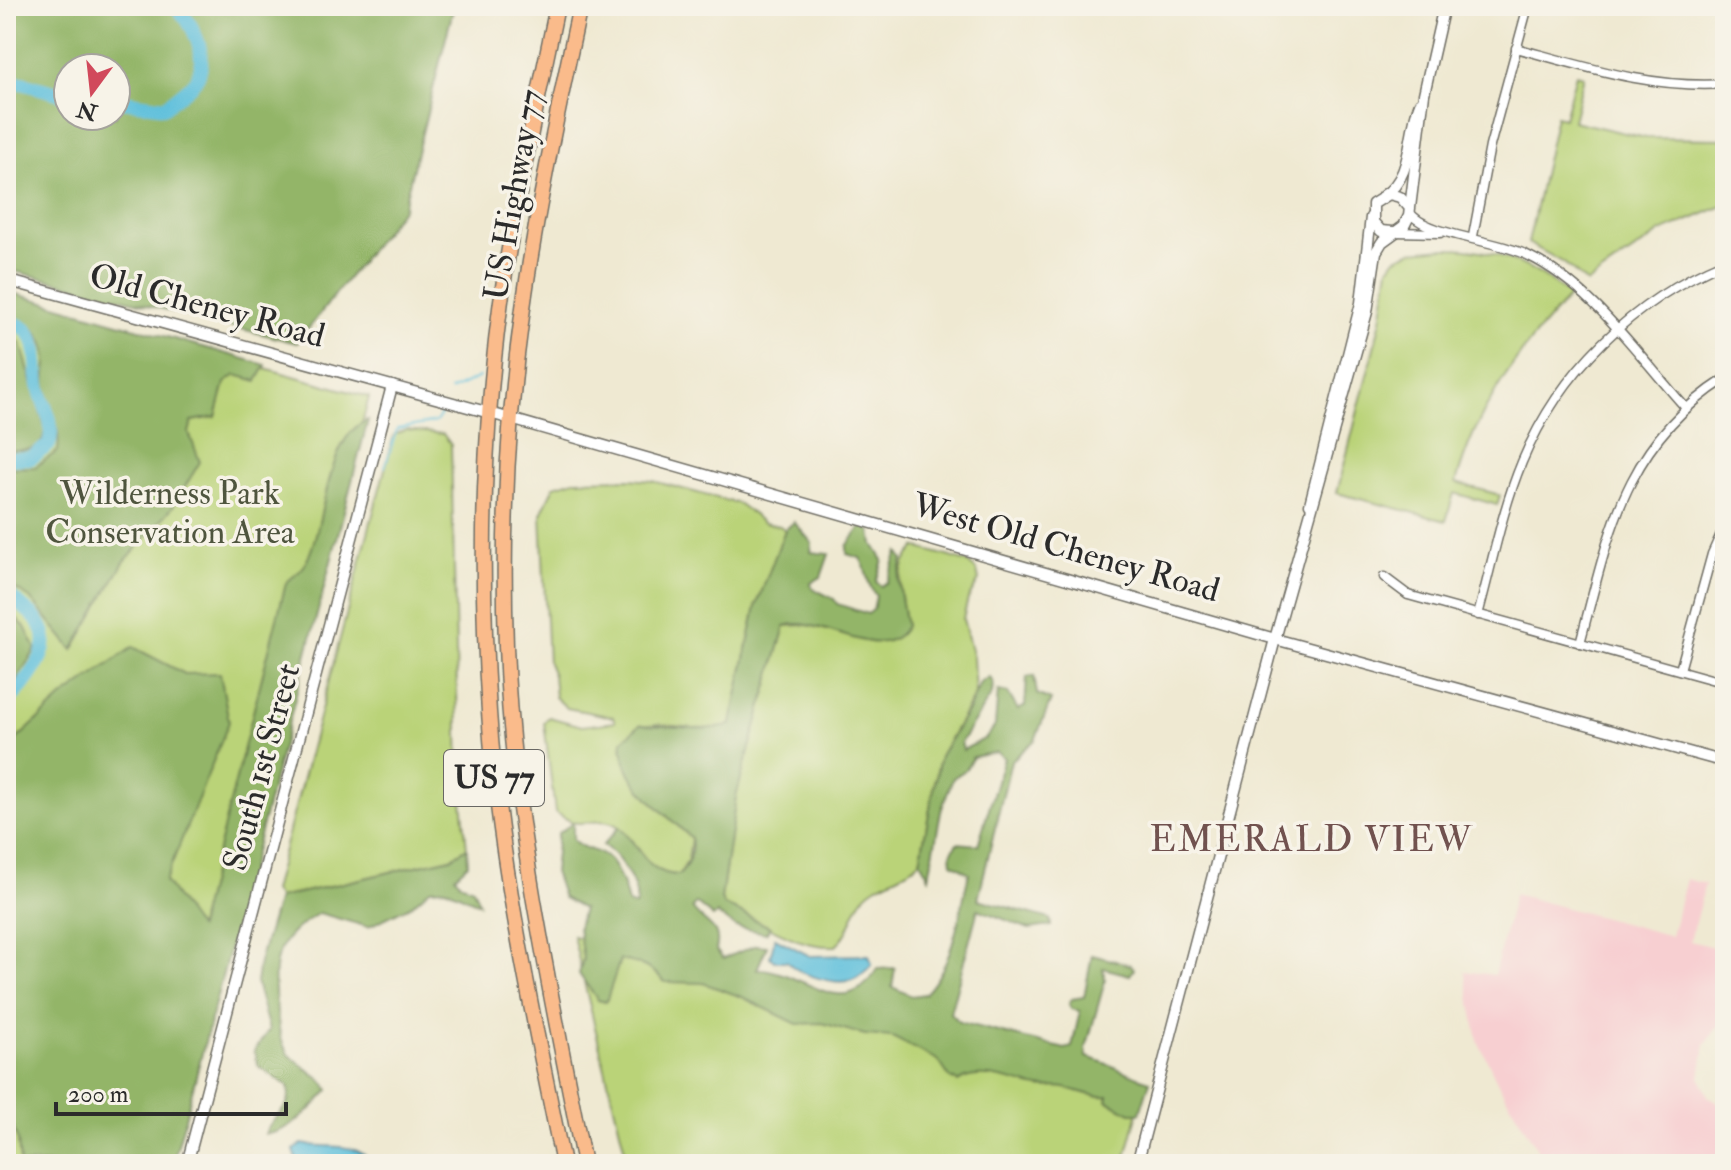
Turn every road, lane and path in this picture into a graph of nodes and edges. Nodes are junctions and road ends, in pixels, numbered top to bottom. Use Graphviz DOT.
graph roads {
  1 [pos="557,6"];
  2 [pos="580,6"];
  3 [pos="1444,6"];
  4 [pos="1528,6"];
  5 [pos="1516,48"];
  6 [pos="1725,84"];
  7 [pos="1424,94"];
  8 [pos="1383,196"];
  9 [pos="1408,209"];
  10 [pos="1371,217"];
  11 [pos="1394,232"];
  12 [pos="1445,233"];
  13 [pos="1473,236"];
  14 [pos="1725,262"];
  15 [pos="6,280"];
  16 [pos="1615,330"];
  17 [pos="1725,379"];
  18 [pos="392,386"];
  19 [pos="1685,407"];
  20 [pos="490,413"];
  21 [pos="511,419"];
  22 [pos="1307,523"];
  23 [pos="1725,525"];
  24 [pos="1384,577"];
  25 [pos="1478,615"];
  26 [pos="1275,639"];
  27 [pos="1580,643"];
  28 [pos="1680,670"];
  29 [pos="1725,683"];
  30 [pos="1725,762"];
  31 [pos="187,1164"];
  32 [pos="563,1164"];
  33 [pos="584,1164"];
  34 [pos="1137,1164"];
  1 -- 20 [label="highway, US Highway 77 / US 77"];
  2 -- 21 [label="highway, US Highway 77 / US 77"];
  3 -- 7 [label="street"];
  4 -- 5 [label="street"];
  5 -- 6 [label="street"];
  5 -- 13 [label="street"];
  7 -- 8 [label="street"];
  7 -- 9 [label="street"];
  8 -- 9 [label="street"];
  8 -- 10 [label="street"];
  9 -- 11 [label="street"];
  9 -- 12 [label="street"];
  10 -- 11 [label="street"];
  10 -- 22 [label="street"];
  11 -- 12 [label="street"];
  11 -- 22 [label="street"];
  12 -- 13 [label="street"];
  13 -- 16 [label="street"];
  14 -- 16 [label="street"];
  15 -- 18 [label="street, Old Cheney Road"];
  16 -- 19 [label="street"];
  16 -- 25 [label="street"];
  17 -- 19 [label="street"];
  18 -- 20 [label="street, West Old Cheney Road"];
  18 -- 31 [label="street, South 1st Street"];
  19 -- 27 [label="street"];
  20 -- 21 [label="street, West Old Cheney Road"];
  20 -- 32 [label="highway, US 77"];
  21 -- 26 [label="street, West Old Cheney Road"];
  21 -- 33 [label="highway, US 77"];
  22 -- 26 [label="street"];
  23 -- 28 [label="street"];
  24 -- 25 [label="street"];
  25 -- 27 [label="street"];
  26 -- 30 [label="street, West Old Cheney Road"];
  26 -- 34 [label="street"];
  27 -- 28 [label="street"];
  28 -- 29 [label="street"];
}
